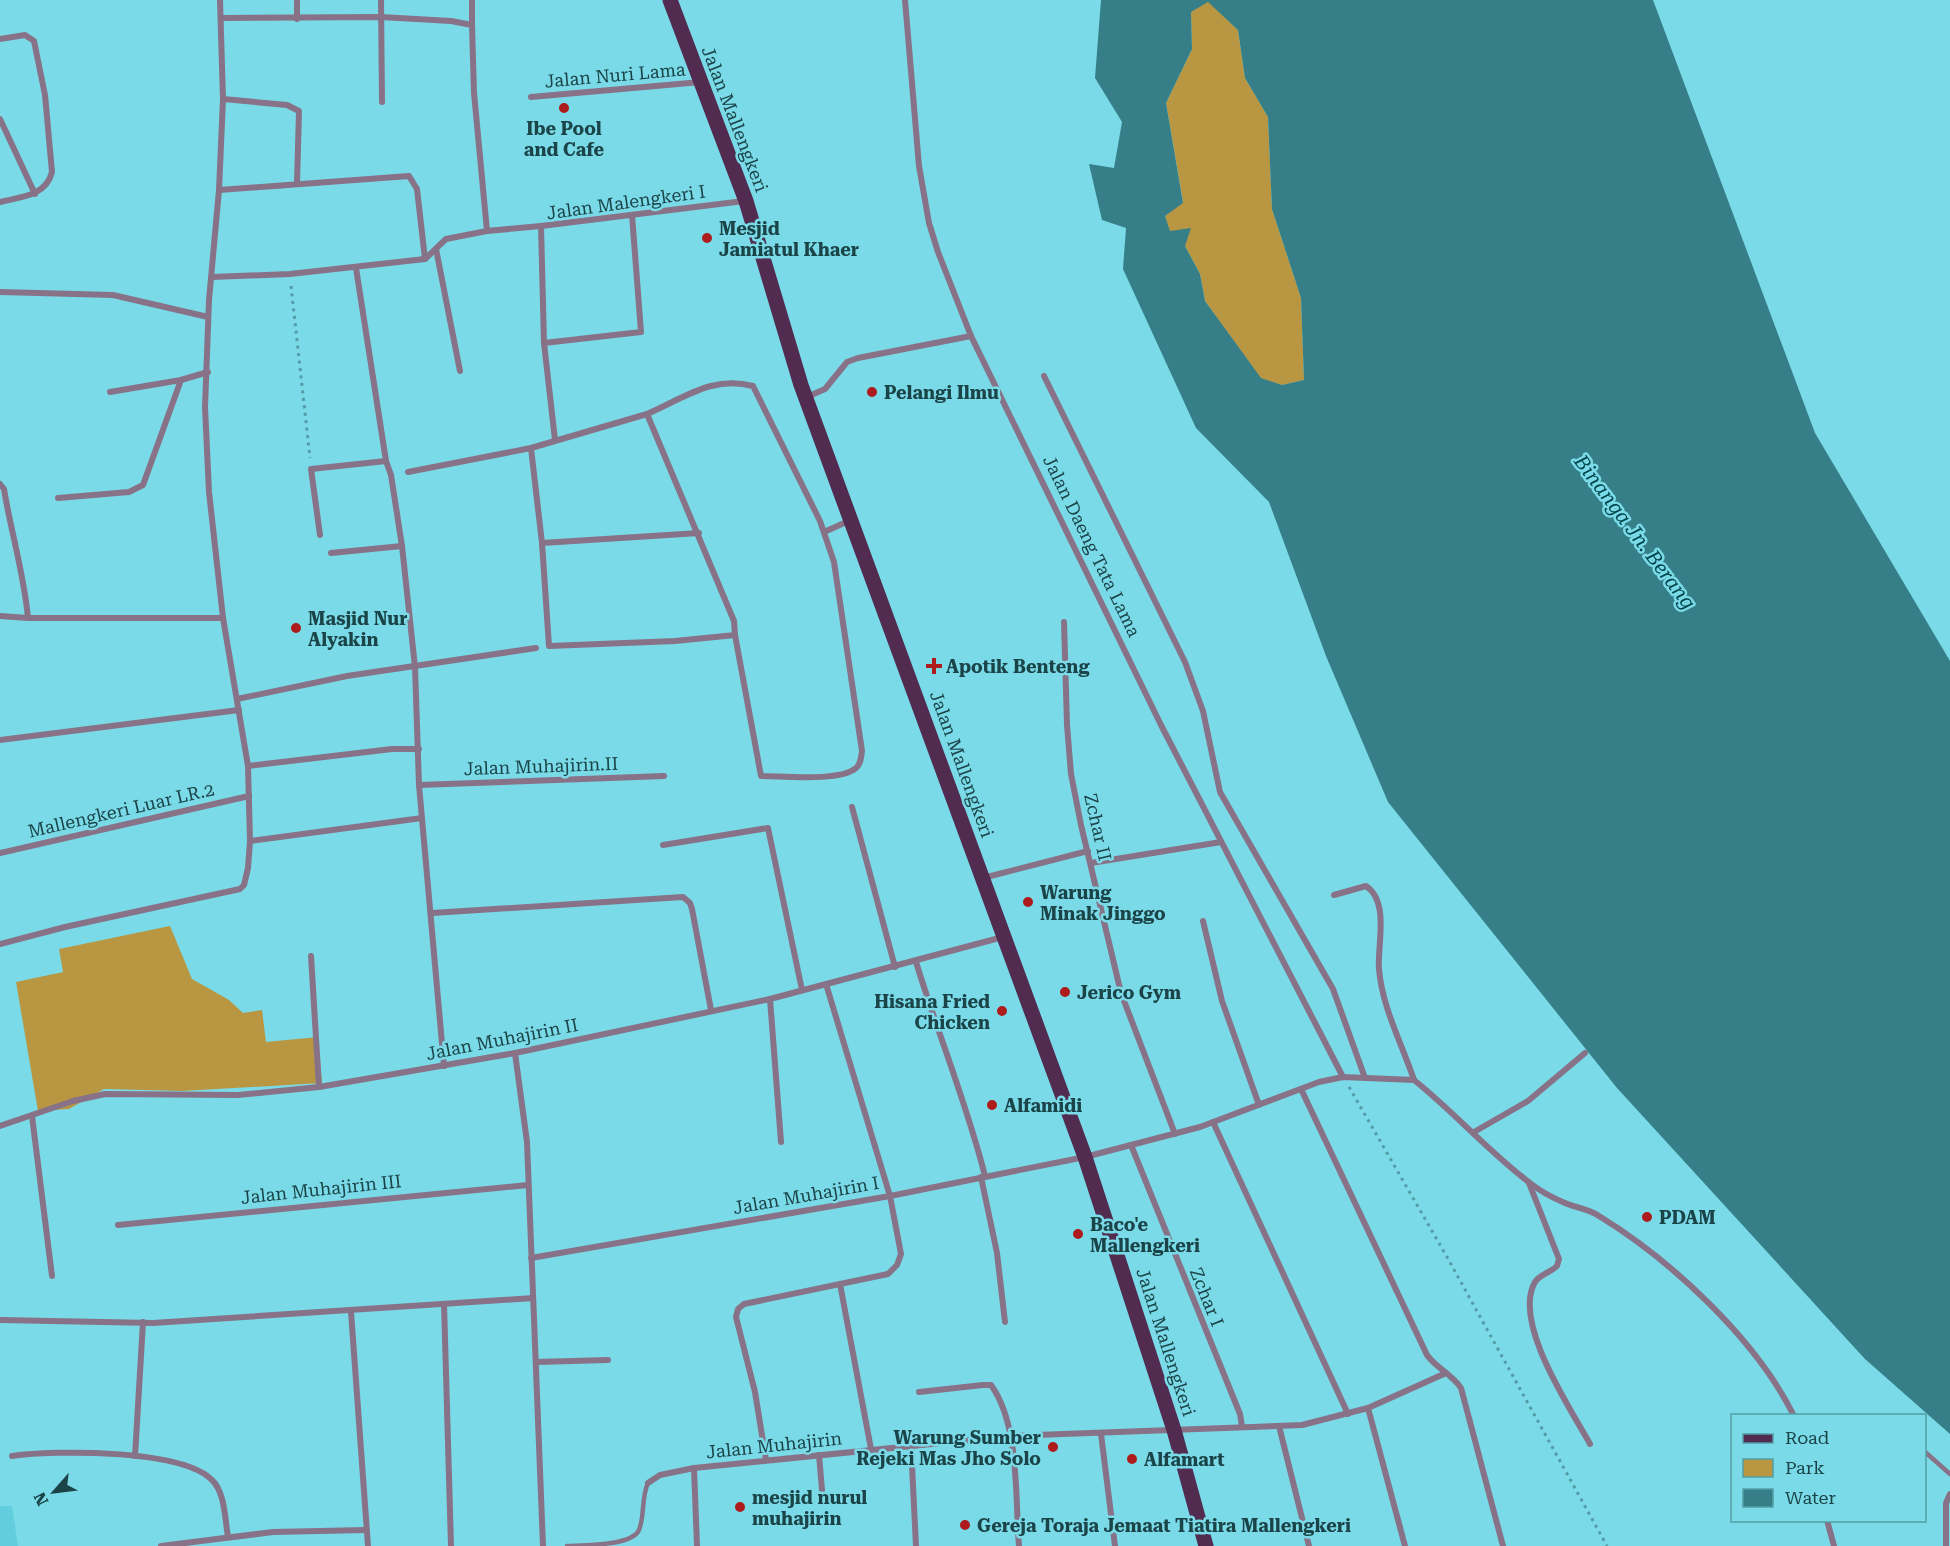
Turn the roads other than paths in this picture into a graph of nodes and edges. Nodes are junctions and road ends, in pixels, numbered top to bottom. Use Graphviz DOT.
graph roads {
  1 [pos="220,0"];
  2 [pos="297,0"];
  3 [pos="381,0"];
  4 [pos="472,0"];
  5 [pos="670,0"];
  6 [pos="905,0"];
  7 [pos="381,17"];
  8 [pos="220,18"];
  9 [pos="297,18"];
  10 [pos="472,25"];
  11 [pos="0,39"];
  12 [pos="701,82"];
  13 [pos="531,97"];
  14 [pos="223,99"];
  15 [pos="382,102"];
  16 [pos="0,119"];
  17 [pos="297,183"];
  18 [pos="219,190"];
  19 [pos="35,194"];
  20 [pos="746,201"];
  21 [pos="0,202"];
  22 [pos="632,215"];
  23 [pos="541,226"];
  24 [pos="487,231"];
  25 [pos="436,248"];
  26 [pos="425,259"];
  27 [pos="356,268"];
  28 [pos="212,277"];
  29 [pos="0,292"];
  30 [pos="208,317"];
  31 [pos="971,336"];
  32 [pos="544,344"];
  33 [pos="460,371"];
  34 [pos="208,372"];
  35 [pos="1044,376"];
  36 [pos="181,380"];
  37 [pos="110,392"];
  38 [pos="807,397"];
  39 [pos="647,414"];
  40 [pos="555,440"];
  41 [pos="531,448"];
  42 [pos="386,461"];
  43 [pos="408,472"];
  44 [pos="0,484"];
  45 [pos="58,498"];
  46 [pos="852,520"];
  47 [pos="824,532"];
  48 [pos="699,533"];
  49 [pos="320,535"];
  50 [pos="542,543"];
  51 [pos="402,546"];
  52 [pos="331,553"];
  53 [pos="0,616"];
  54 [pos="28,618"];
  55 [pos="223,618"];
  56 [pos="1064,622"];
  57 [pos="735,635"];
  58 [pos="536,648"];
  59 [pos="415,667"];
  60 [pos="237,699"];
  61 [pos="239,710"];
  62 [pos="0,740"];
  63 [pos="419,749"];
  64 [pos="248,766"];
  65 [pos="664,776"];
  66 [pos="419,785"];
  67 [pos="249,796"];
  68 [pos="852,807"];
  69 [pos="422,818"];
  70 [pos="250,841"];
  71 [pos="1221,842"];
  72 [pos="663,845"];
  73 [pos="1088,851"];
  74 [pos="0,853"];
  75 [pos="1091,863"];
  76 [pos="983,879"];
  77 [pos="1334,895"];
  78 [pos="432,913"];
  79 [pos="1203,921"];
  80 [pos="1004,937"];
  81 [pos="0,944"];
  82 [pos="311,956"];
  83 [pos="916,962"];
  84 [pos="895,967"];
  85 [pos="826,984"];
  86 [pos="802,990"];
  87 [pos="770,999"];
  88 [pos="711,1010"];
  89 [pos="515,1053"];
  90 [pos="1585,1053"];
  91 [pos="444,1066"];
  92 [pos="1343,1077"];
  93 [pos="1365,1078"];
  94 [pos="1414,1080"];
  95 [pos="319,1087"];
  96 [pos="1301,1089"];
  97 [pos="1259,1105"];
  98 [pos="32,1116"];
  99 [pos="1213,1122"];
  100 [pos="0,1126"];
  101 [pos="1474,1132"];
  102 [pos="1175,1134"];
  103 [pos="781,1142"];
  104 [pos="1131,1145"];
  105 [pos="1085,1157"];
  106 [pos="983,1177"];
  107 [pos="1529,1182"];
  108 [pos="528,1185"];
  109 [pos="890,1196"];
  110 [pos="118,1225"];
  111 [pos="531,1258"];
  112 [pos="52,1276"];
  113 [pos="840,1284"];
  114 [pos="533,1298"];
  115 [pos="444,1304"];
  116 [pos="351,1312"];
  117 [pos="1,1320"];
  118 [pos="143,1322"];
  119 [pos="1005,1322"];
  120 [pos="608,1360"];
  121 [pos="536,1362"];
  122 [pos="1446,1373"];
  123 [pos="919,1392"];
  124 [pos="1368,1408"];
  125 [pos="1348,1414"];
  126 [pos="1793,1414"];
  127 [pos="1242,1426"];
  128 [pos="1279,1426"];
  129 [pos="1174,1430"];
  130 [pos="1101,1434"];
  131 [pos="1011,1436"];
  132 [pos="1590,1444"];
  133 [pos="911,1445"];
  134 [pos="871,1449"];
  135 [pos="1926,1453"];
  136 [pos="819,1455"];
  137 [pos="12,1456"];
  138 [pos="135,1456"];
  139 [pos="766,1460"];
  140 [pos="694,1468"];
  141 [pos="1950,1474"];
  142 [pos="648,1483"];
  143 [pos="822,1491"];
  144 [pos="1950,1494"];
  145 [pos="1827,1522"];
  146 [pos="366,1530"];
  147 [pos="228,1537"];
  148 [pos="161,1546"];
  149 [pos="368,1546"];
  150 [pos="451,1546"];
  151 [pos="543,1546"];
  152 [pos="567,1546"];
  153 [pos="697,1546"];
  154 [pos="916,1546"];
  155 [pos="1019,1546"];
  156 [pos="1115,1546"];
  157 [pos="1206,1546"];
  158 [pos="1310,1546"];
  159 [pos="1405,1546"];
  160 [pos="1503,1546"];
  161 [pos="1834,1546"];
  162 [pos="1946,1546"];
  1 -- 8 [label="street"];
  2 -- 9 [label="street"];
  3 -- 7 [label="street"];
  4 -- 10 [label="street"];
  5 -- 12 [label="main road, Jalan Mallengkeri"];
  6 -- 31 [label="street, Jalan Daeng Tata Lama"];
  7 -- 9 [label="street"];
  7 -- 10 [label="street"];
  7 -- 15 [label="street"];
  8 -- 9 [label="street"];
  8 -- 14 [label="street"];
  10 -- 24 [label="street"];
  11 -- 19 [label="street"];
  12 -- 13 [label="street, Jalan Nuri Lama"];
  12 -- 20 [label="main road, Jalan Mallengkeri"];
  14 -- 17 [label="street"];
  14 -- 18 [label="street"];
  16 -- 19 [label="street"];
  17 -- 18 [label="street"];
  17 -- 26 [label="street"];
  18 -- 28 [label="street"];
  19 -- 21 [label="street"];
  20 -- 22 [label="street, Jalan Malengkeri I"];
  20 -- 38 [label="main road, Jalan Mallengkeri"];
  22 -- 23 [label="street, Jalan Malengkeri I"];
  22 -- 32 [label="street"];
  23 -- 24 [label="street"];
  23 -- 32 [label="street, Jalan Malengkeri I"];
  24 -- 25 [label="street"];
  25 -- 26 [label="street"];
  25 -- 33 [label="street"];
  26 -- 27 [label="street"];
  27 -- 28 [label="street"];
  27 -- 42 [label="street"];
  28 -- 30 [label="street"];
  29 -- 30 [label="street"];
  30 -- 34 [label="street"];
  31 -- 38 [label="street"];
  31 -- 71 [label="street, Jalan Daeng Tata Lama"];
  32 -- 40 [label="street, Jalan Malengkeri I"];
  34 -- 36 [label="street"];
  34 -- 55 [label="street"];
  35 -- 93 [label="street"];
  36 -- 37 [label="street"];
  36 -- 45 [label="street"];
  38 -- 46 [label="main road, Jalan Mallengkeri"];
  39 -- 40 [label="street"];
  39 -- 47 [label="street"];
  39 -- 48 [label="street"];
  40 -- 41 [label="street"];
  41 -- 43 [label="street"];
  41 -- 50 [label="street"];
  42 -- 49 [label="street"];
  42 -- 51 [label="street"];
  44 -- 54 [label="street"];
  46 -- 47 [label="street"];
  46 -- 76 [label="main road, Jalan Mallengkeri"];
  47 -- 57 [label="street"];
  48 -- 50 [label="street"];
  48 -- 57 [label="street"];
  50 -- 57 [label="street"];
  51 -- 52 [label="street"];
  51 -- 59 [label="street"];
  53 -- 54 [label="street"];
  54 -- 55 [label="street"];
  55 -- 60 [label="street"];
  56 -- 73 [label="street, Zchar II"];
  58 -- 59 [label="street"];
  59 -- 60 [label="street"];
  59 -- 63 [label="street"];
  60 -- 61 [label="street"];
  61 -- 62 [label="street"];
  61 -- 64 [label="street"];
  63 -- 64 [label="street"];
  63 -- 66 [label="street"];
  64 -- 67 [label="street"];
  65 -- 66 [label="street, Jalan Muhajirin.II"];
  66 -- 69 [label="street"];
  67 -- 70 [label="street"];
  67 -- 74 [label="street, Mallengkeri Luar LR.2"];
  68 -- 84 [label="street"];
  69 -- 70 [label="street"];
  69 -- 78 [label="street"];
  70 -- 81 [label="street"];
  71 -- 75 [label="street"];
  71 -- 92 [label="street, Jalan Daeng Tata Lama"];
  72 -- 86 [label="street"];
  73 -- 75 [label="street, Zchar II"];
  73 -- 76 [label="street"];
  75 -- 102 [label="street, Zchar II"];
  76 -- 80 [label="main road, Jalan Mallengkeri"];
  77 -- 94 [label="street"];
  78 -- 88 [label="street"];
  78 -- 91 [label="street"];
  79 -- 97 [label="street"];
  80 -- 83 [label="street, Jalan Muhajirin II"];
  80 -- 105 [label="main road, Jalan Mallengkeri"];
  82 -- 95 [label="street"];
  83 -- 84 [label="street, Jalan Muhajirin II"];
  83 -- 106 [label="street"];
  84 -- 85 [label="street, Jalan Muhajirin II"];
  85 -- 86 [label="street, Jalan Muhajirin II"];
  85 -- 109 [label="street"];
  86 -- 87 [label="street, Jalan Muhajirin II"];
  87 -- 88 [label="street, Jalan Muhajirin II"];
  87 -- 103 [label="street"];
  88 -- 89 [label="street, Jalan Muhajirin II"];
  89 -- 91 [label="street, Jalan Muhajirin II"];
  89 -- 108 [label="street"];
  90 -- 101 [label="street"];
  91 -- 95 [label="street, Jalan Muhajirin II"];
  92 -- 93 [label="street, Jalan Muhajirin I"];
  92 -- 96 [label="street, Jalan Muhajirin I"];
  93 -- 94 [label="street, Jalan Muhajirin I"];
  94 -- 101 [label="street"];
  95 -- 98 [label="street, Jalan Muhajirin II"];
  96 -- 97 [label="street, Jalan Muhajirin I"];
  96 -- 122 [label="street"];
  97 -- 99 [label="street, Jalan Muhajirin I"];
  98 -- 100 [label="street, Jalan Muhajirin II"];
  98 -- 112 [label="street"];
  99 -- 102 [label="street, Jalan Muhajirin I"];
  99 -- 125 [label="street"];
  101 -- 107 [label="street"];
  102 -- 104 [label="street, Jalan Muhajirin I"];
  104 -- 105 [label="street, Jalan Muhajirin I"];
  104 -- 127 [label="street, Zchar I"];
  105 -- 106 [label="street, Jalan Muhajirin I"];
  105 -- 129 [label="main road, Jalan Mallengkeri"];
  106 -- 109 [label="street, Jalan Muhajirin I"];
  106 -- 119 [label="street"];
  107 -- 126 [label="street"];
  107 -- 132 [label="street"];
  108 -- 110 [label="street, Jalan Muhajirin III"];
  108 -- 111 [label="street"];
  109 -- 111 [label="street, Jalan Muhajirin I"];
  109 -- 113 [label="street"];
  111 -- 114 [label="street"];
  113 -- 134 [label="street"];
  113 -- 139 [label="street"];
  114 -- 115 [label="street"];
  114 -- 121 [label="street"];
  115 -- 116 [label="street"];
  115 -- 150 [label="street"];
  116 -- 118 [label="street"];
  116 -- 146 [label="street"];
  117 -- 118 [label="street"];
  118 -- 138 [label="street"];
  120 -- 121 [label="street"];
  121 -- 151 [label="street"];
  122 -- 124 [label="street, Jalan Muhajirin"];
  122 -- 160 [label="street"];
  123 -- 131 [label="street"];
  124 -- 125 [label="street, Jalan Muhajirin"];
  124 -- 159 [label="street"];
  125 -- 128 [label="street, Jalan Muhajirin"];
  127 -- 128 [label="street, Jalan Muhajirin"];
  127 -- 129 [label="street, Jalan Muhajirin"];
  128 -- 158 [label="street"];
  129 -- 130 [label="street, Jalan Muhajirin"];
  129 -- 157 [label="main road, Jalan Mallengkeri"];
  130 -- 131 [label="street, Jalan Muhajirin"];
  130 -- 156 [label="street"];
  131 -- 133 [label="street, Jalan Muhajirin"];
  131 -- 155 [label="street"];
  133 -- 134 [label="street, Jalan Muhajirin"];
  133 -- 154 [label="street"];
  134 -- 136 [label="street, Jalan Muhajirin"];
  135 -- 141 [label="lane"];
  136 -- 139 [label="street, Jalan Muhajirin"];
  136 -- 143 [label="street"];
  137 -- 138 [label="street"];
  138 -- 147 [label="street"];
  139 -- 140 [label="street, Jalan Muhajirin"];
  140 -- 142 [label="street, Jalan Muhajirin"];
  140 -- 153 [label="street"];
  142 -- 152 [label="lane, Jalan Muhajirin"];
  144 -- 162 [label="street"];
  145 -- 161 [label="street"];
  146 -- 147 [label="street"];
  146 -- 149 [label="street"];
  147 -- 148 [label="street"];
}
